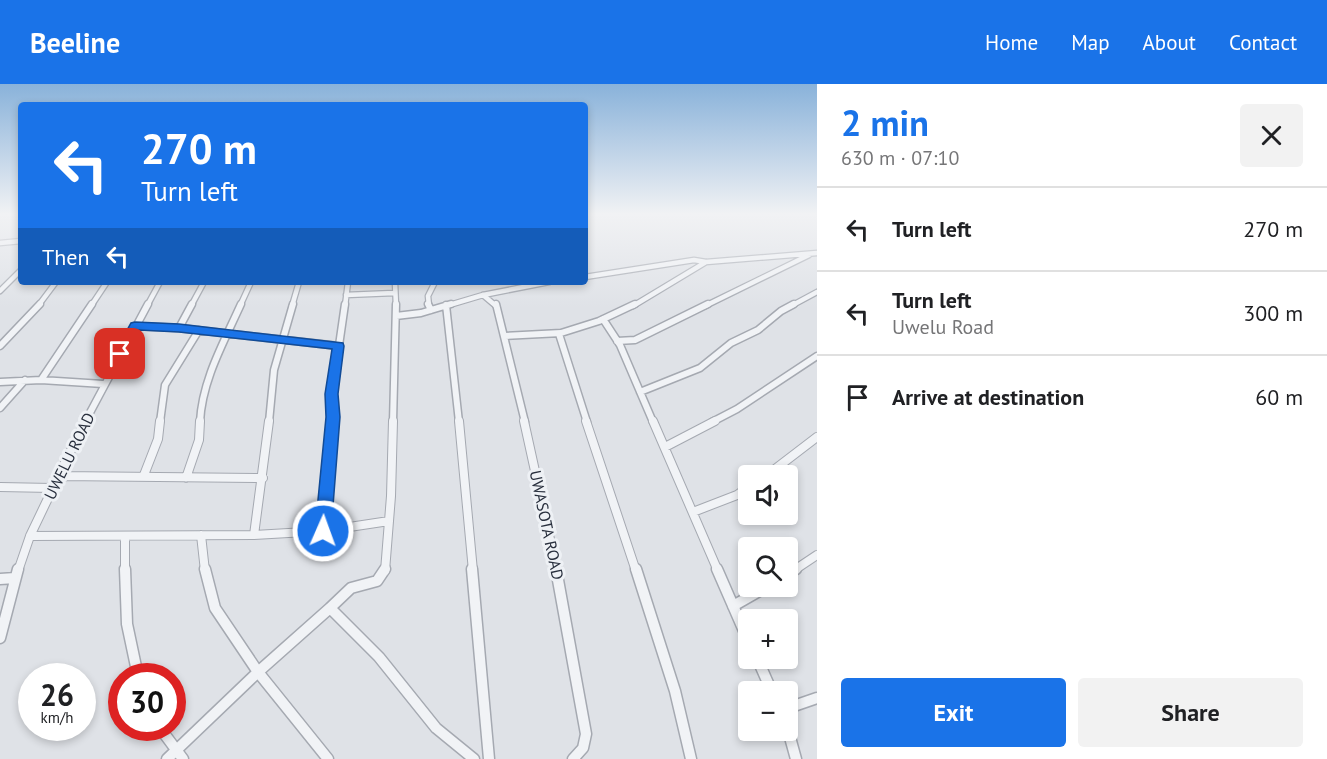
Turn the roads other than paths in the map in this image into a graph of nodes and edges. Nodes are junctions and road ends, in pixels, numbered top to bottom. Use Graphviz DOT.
graph roads {
  1 [pos="814,254"];
  2 [pos="706,262"];
  3 [pos="18,273"];
  4 [pos="588,276"];
  5 [pos="54,285"];
  6 [pos="105,285"];
  7 [pos="158,285"];
  8 [pos="202,285"];
  9 [pos="249,285"];
  10 [pos="298,285"];
  11 [pos="348,285"];
  12 [pos="395,285"];
  13 [pos="434,285"];
  14 [pos="534,285"];
  15 [pos="0,291"];
  16 [pos="817,292"];
  17 [pos="394,293"];
  18 [pos="483,295"];
  19 [pos="346,296"];
  20 [pos="446,305"];
  21 [pos="431,310"];
  22 [pos="396,316"];
  23 [pos="603,319"];
  24 [pos="135,326"];
  25 [pos="179,328"];
  26 [pos="199,330"];
  27 [pos="229,333"];
  28 [pos="559,333"];
  29 [pos="505,336"];
  30 [pos="283,340"];
  31 [pos="617,341"];
  32 [pos="0,346"];
  33 [pos="339,346"];
  34 [pos="817,356"];
  35 [pos="25,380"];
  36 [pos="41,380"];
  37 [pos="0,382"];
  38 [pos="103,384"];
  39 [pos="640,392"];
  40 [pos="0,408"];
  41 [pos="817,437"];
  42 [pos="665,447"];
  43 [pos="780,465"];
  44 [pos="144,475"];
  45 [pos="60,476"];
  46 [pos="186,478"];
  47 [pos="263,478"];
  48 [pos="0,487"];
  49 [pos="52,488"];
  50 [pos="738,494"];
  51 [pos="693,512"];
  52 [pos="389,521"];
  53 [pos="323,531"];
  54 [pos="201,535"];
  55 [pos="254,535"];
  56 [pos="30,536"];
  57 [pos="125,536"];
  58 [pos="817,555"];
  59 [pos="798,567"];
  60 [pos="15,578"];
  61 [pos="0,579"];
  62 [pos="749,597"];
  63 [pos="733,606"];
  64 [pos="330,608"];
  65 [pos="738,617"];
  66 [pos="0,638"];
  67 [pos="135,663"];
  68 [pos="258,672"];
  69 [pos="817,698"];
  70 [pos="798,705"];
  71 [pos="170,741"];
  72 [pos="791,741"];
  73 [pos="180,755"];
  74 [pos="167,759"];
  75 [pos="328,759"];
  76 [pos="474,759"];
  77 [pos="489,759"];
  78 [pos="573,759"];
  79 [pos="691,759"];
  80 [pos="796,759"];
  1 -- 2 [label="street"];
  1 -- 31 [label="street"];
  2 -- 4 [label="street"];
  2 -- 23 [label="street"];
  3 -- 15 [label="street"];
  5 -- 32 [label="street"];
  6 -- 36 [label="street"];
  7 -- 24 [label="street, UWELU ROAD"];
  8 -- 25 [label="street"];
  9 -- 27 [label="street"];
  10 -- 30 [label="street"];
  11 -- 19 [label="street"];
  12 -- 17 [label="street"];
  13 -- 21 [label="street"];
  14 -- 18 [label="street"];
  16 -- 39 [label="street"];
  17 -- 19 [label="street"];
  17 -- 22 [label="street"];
  18 -- 20 [label="street"];
  18 -- 29 [label="street, UWASOTA ROAD"];
  19 -- 33 [label="street"];
  20 -- 21 [label="street"];
  20 -- 77 [label="street"];
  21 -- 22 [label="street"];
  22 -- 52 [label="street"];
  23 -- 28 [label="street"];
  23 -- 31 [label="street"];
  24 -- 25 [label="street"];
  24 -- 38 [label="street, UWELU ROAD"];
  25 -- 26 [label="street"];
  26 -- 27 [label="street"];
  26 -- 44 [label="street"];
  27 -- 30 [label="street"];
  27 -- 46 [label="street"];
  28 -- 29 [label="street"];
  28 -- 79 [label="street"];
  29 -- 78 [label="street, UWASOTA ROAD"];
  30 -- 33 [label="street"];
  30 -- 47 [label="street"];
  31 -- 39 [label="street"];
  33 -- 53 [label="street"];
  34 -- 42 [label="street"];
  35 -- 36 [label="street"];
  35 -- 37 [label="street"];
  35 -- 40 [label="street"];
  36 -- 38 [label="street"];
  38 -- 45 [label="street, UWELU ROAD"];
  39 -- 42 [label="street"];
  41 -- 43 [label="street"];
  42 -- 51 [label="street"];
  44 -- 45 [label="street"];
  44 -- 46 [label="street"];
  45 -- 49 [label="street, UWELU ROAD"];
  46 -- 47 [label="street"];
  47 -- 55 [label="street"];
  48 -- 49 [label="street"];
  49 -- 56 [label="street, UWELU ROAD"];
  50 -- 51 [label="street"];
  51 -- 63 [label="street"];
  52 -- 53 [label="street"];
  52 -- 64 [label="street"];
  53 -- 55 [label="street"];
  54 -- 55 [label="street"];
  54 -- 57 [label="street"];
  54 -- 68 [label="street"];
  56 -- 57 [label="street"];
  56 -- 60 [label="street, UWELU ROAD"];
  57 -- 67 [label="street"];
  58 -- 59 [label="street"];
  60 -- 61 [label="street"];
  60 -- 66 [label="street, UWELU ROAD"];
  62 -- 63 [label="street"];
  63 -- 65 [label="street"];
  64 -- 68 [label="street"];
  64 -- 76 [label="street"];
  68 -- 73 [label="street"];
  68 -- 75 [label="street"];
  69 -- 70 [label="street"];
  71 -- 73 [label="street"];
  72 -- 80 [label="street"];
  73 -- 74 [label="street"];
}
